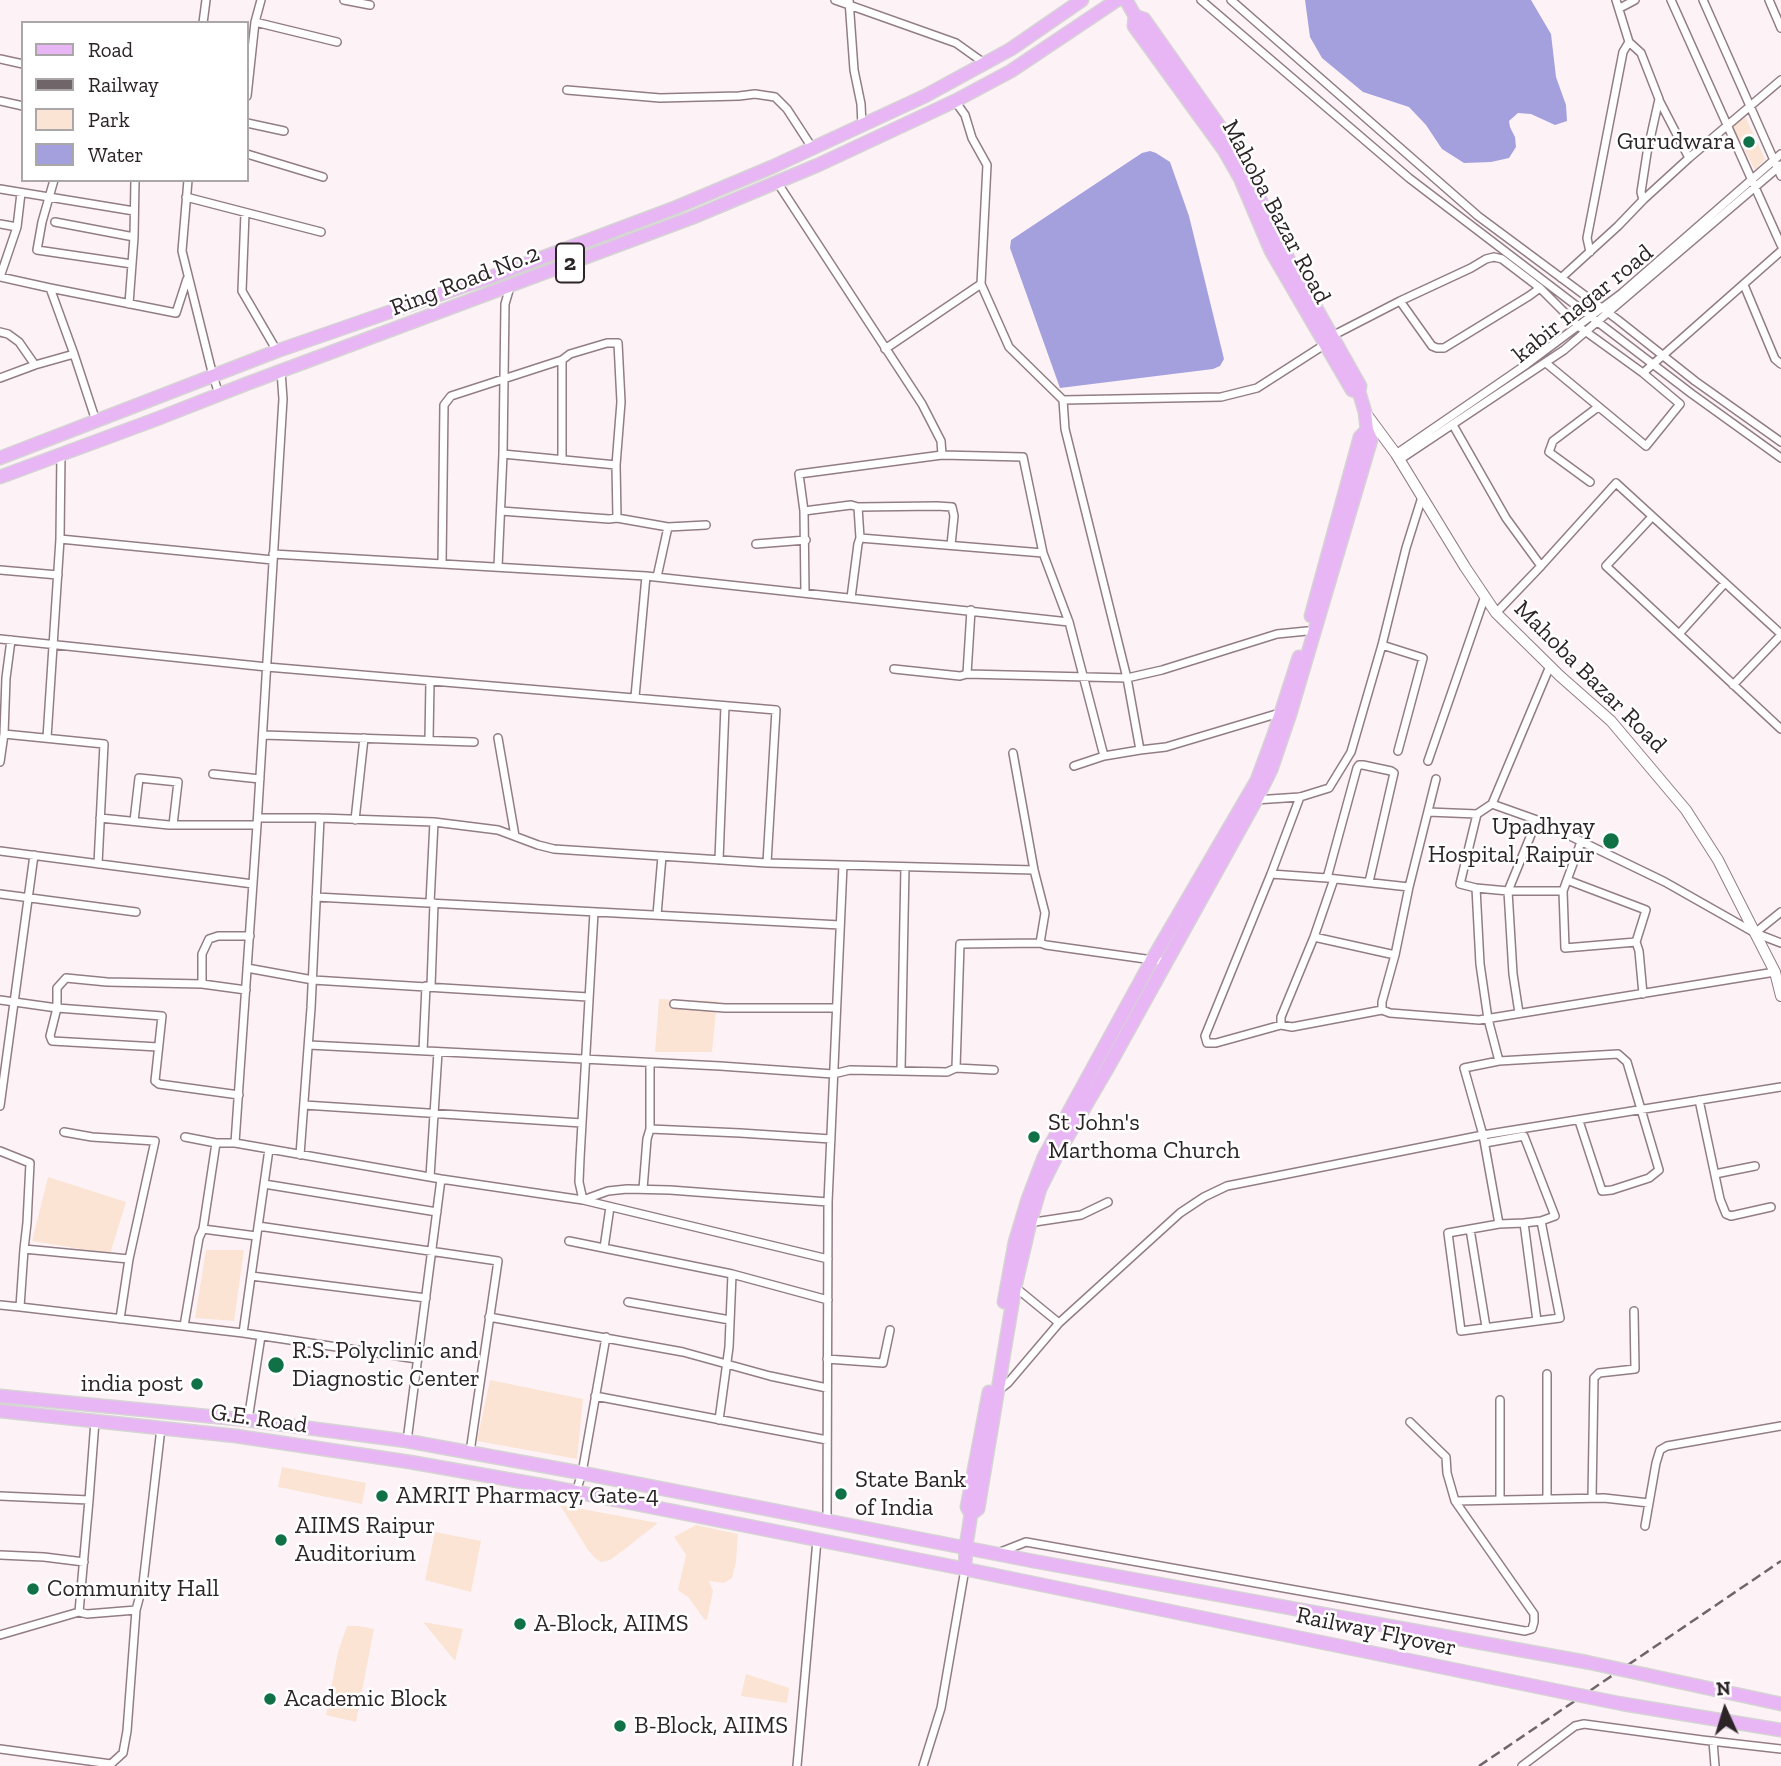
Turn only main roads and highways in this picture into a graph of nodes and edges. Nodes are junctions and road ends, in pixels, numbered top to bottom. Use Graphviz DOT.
graph roads {
  1 [pos="1082,0"];
  2 [pos="1117,0"];
  3 [pos="1126,0"];
  4 [pos="1367,430"];
  5 [pos="0,458"];
  6 [pos="0,477"];
  7 [pos="1286,713"];
  8 [pos="1250,801"];
  9 [pos="1025,1224"];
  10 [pos="993,1395"];
  11 [pos="0,1396"];
  12 [pos="0,1411"];
  13 [pos="817,1540"];
  14 [pos="966,1546"];
  15 [pos="965,1569"];
  16 [pos="1781,1704"];
  17 [pos="1781,1730"];
  1 -- 5 [label="main road, Ring Road No.2 / 2"];
  2 -- 6 [label="main road, Ring Road No.2 / 2"];
  3 -- 4 [label="main road, Mahoba Bazar Road"];
  4 -- 7 [label="main road"];
  4 -- 7 [label="main road"];
  7 -- 8 [label="main road"];
  8 -- 9 [label="main road"];
  8 -- 9 [label="main road"];
  9 -- 10 [label="main road"];
  9 -- 10 [label="main road"];
  10 -- 14 [label="main road"];
  11 -- 14 [label="main road, Railway Flyover"];
  12 -- 13 [label="main road, G.E. Road"];
  13 -- 15 [label="main road, Railway Flyover"];
  14 -- 15 [label="main road"];
  14 -- 16 [label="main road, Railway Flyover, bridge"];
  15 -- 17 [label="main road, Railway Flyover, bridge"];
}
